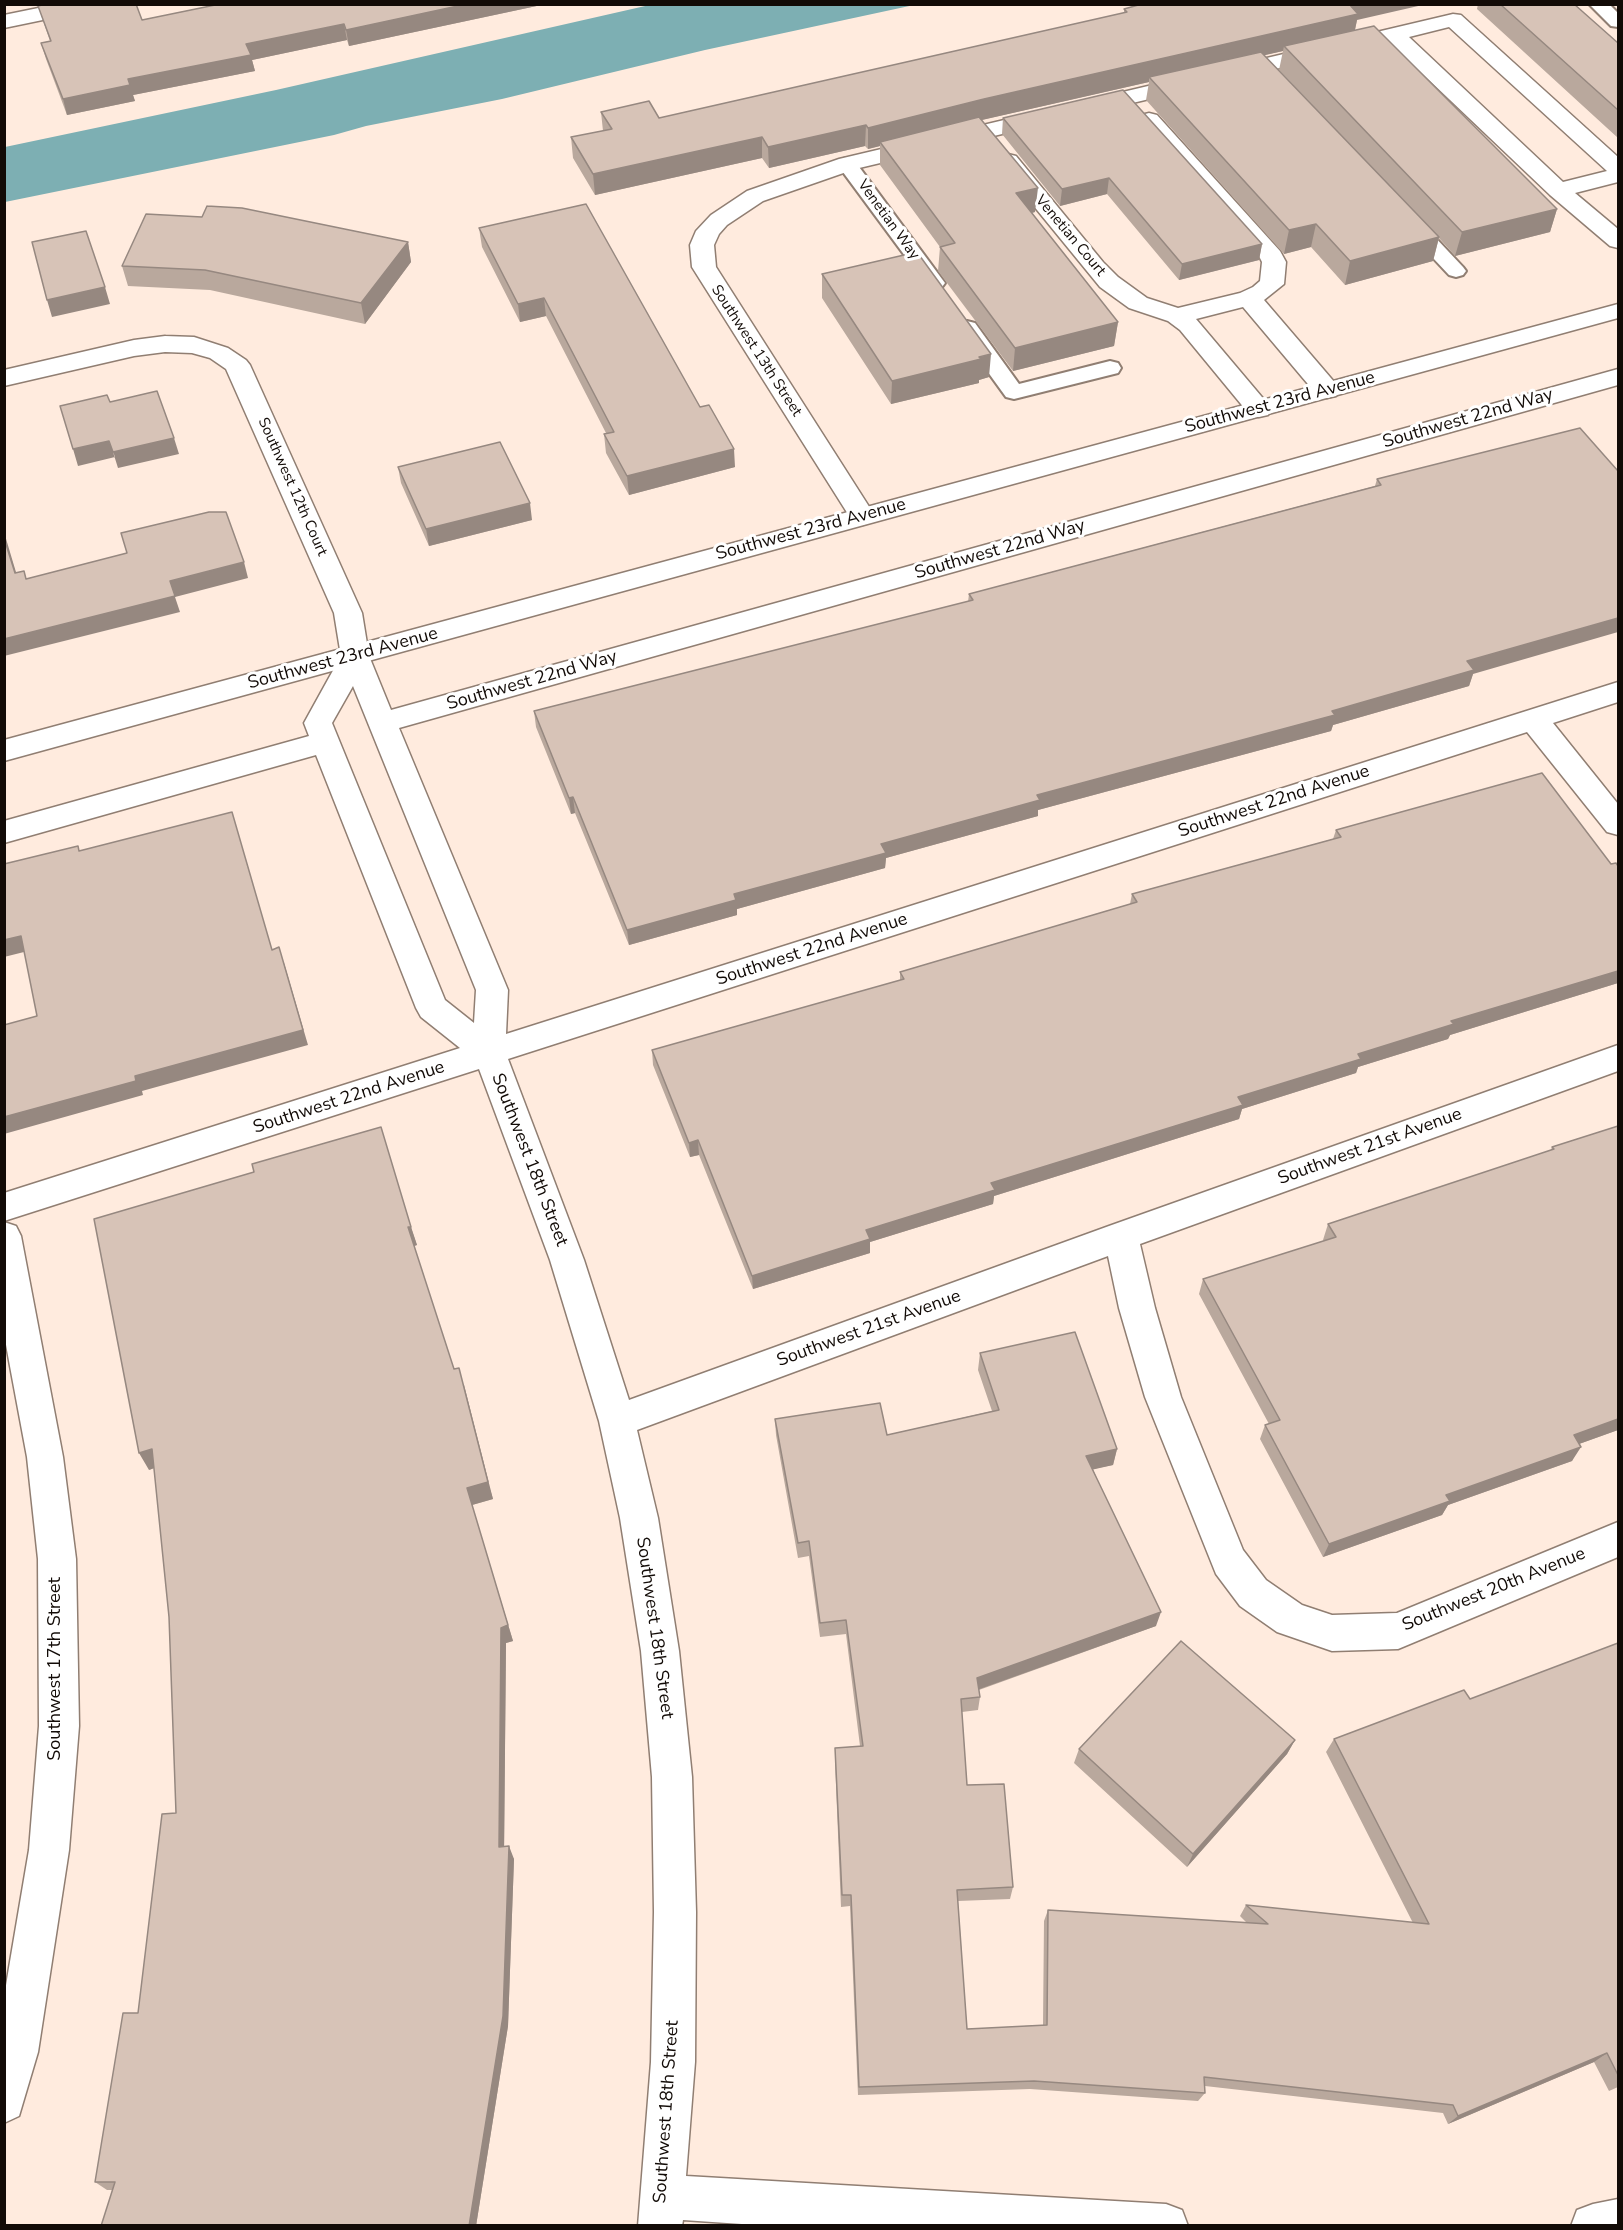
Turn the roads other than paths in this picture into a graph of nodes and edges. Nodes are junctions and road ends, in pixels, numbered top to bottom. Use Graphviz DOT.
graph roads {
  1 [pos="92,4"];
  2 [pos="1598,4"];
  3 [pos="4,22"];
  4 [pos="1618,22"];
  5 [pos="1393,34"];
  6 [pos="1127,96"];
  7 [pos="983,129"];
  8 [pos="847,164"];
  9 [pos="1618,169"];
  10 [pos="1618,175"];
  11 [pos="1558,190"];
  12 [pos="1392,204"];
  13 [pos="1618,241"];
  14 [pos="1456,271"];
  15 [pos="945,297"];
  16 [pos="1249,298"];
  17 [pos="1618,311"];
  18 [pos="958,316"];
  19 [pos="1177,316"];
  20 [pos="1110,368"];
  21 [pos="4,378"];
  22 [pos="1617,380"];
  23 [pos="1327,390"];
  24 [pos="1259,408"];
  25 [pos="862,516"];
  26 [pos="355,656"];
  27 [pos="1618,692"];
  28 [pos="1533,718"];
  29 [pos="381,723"];
  30 [pos="325,742"];
  31 [pos="4,751"];
  32 [pos="1618,824"];
  33 [pos="4,832"];
  34 [pos="489,1053"];
  35 [pos="1618,1058"];
  36 [pos="4,1207"];
  37 [pos="4,1236"];
  38 [pos="1121,1236"];
  39 [pos="617,1421"];
  40 [pos="1618,1539"];
  41 [pos="4,2101"];
  42 [pos="662,2211"];
  43 [pos="1618,2221"];
  44 [pos="1166,2226"];
  45 [pos="1593,2226"];
  1 -- 3 [label="street"];
  2 -- 4 [label="lane"];
  5 -- 6 [label="street, Southwest 13th Street"];
  5 -- 9 [label="street, Southwest 13th Street"];
  5 -- 11 [label="street"];
  6 -- 7 [label="street, Southwest 13th Street"];
  6 -- 16 [label="street"];
  7 -- 8 [label="street, Southwest 13th Street"];
  7 -- 19 [label="street, Venetian Court"];
  8 -- 15 [label="lane, Venetian Way"];
  8 -- 25 [label="street, Southwest 13th Street"];
  10 -- 11 [label="street"];
  11 -- 13 [label="street"];
  12 -- 14 [label="lane"];
  16 -- 19 [label="street"];
  16 -- 23 [label="street"];
  17 -- 23 [label="street, Southwest 23rd Avenue"];
  18 -- 20 [label="lane"];
  19 -- 24 [label="street, Venetian Court"];
  21 -- 26 [label="street, Southwest 12th Court"];
  22 -- 29 [label="street, Southwest 22nd Way"];
  23 -- 24 [label="street, Southwest 23rd Avenue"];
  24 -- 25 [label="street, Southwest 23rd Avenue"];
  25 -- 26 [label="street, Southwest 23rd Avenue"];
  26 -- 29 [label="street, Southwest 18th Street"];
  26 -- 30 [label="street, Southwest 18th Street"];
  26 -- 31 [label="street, Southwest 23rd Avenue"];
  27 -- 28 [label="street, Southwest 22nd Avenue"];
  28 -- 32 [label="street"];
  28 -- 34 [label="street, Southwest 22nd Avenue"];
  29 -- 34 [label="street, Southwest 18th Street"];
  30 -- 33 [label="street"];
  30 -- 34 [label="street, Southwest 18th Street"];
  34 -- 36 [label="street, Southwest 22nd Avenue"];
  34 -- 39 [label="street, Southwest 18th Street"];
  35 -- 38 [label="street, Southwest 21st Avenue"];
  37 -- 41 [label="street, Southwest 17th Street"];
  38 -- 39 [label="street, Southwest 21st Avenue"];
  38 -- 40 [label="street, Southwest 20th Avenue"];
  39 -- 42 [label="street, Southwest 18th Street"];
  42 -- 44 [label="street"];
  43 -- 45 [label="street"];
}
